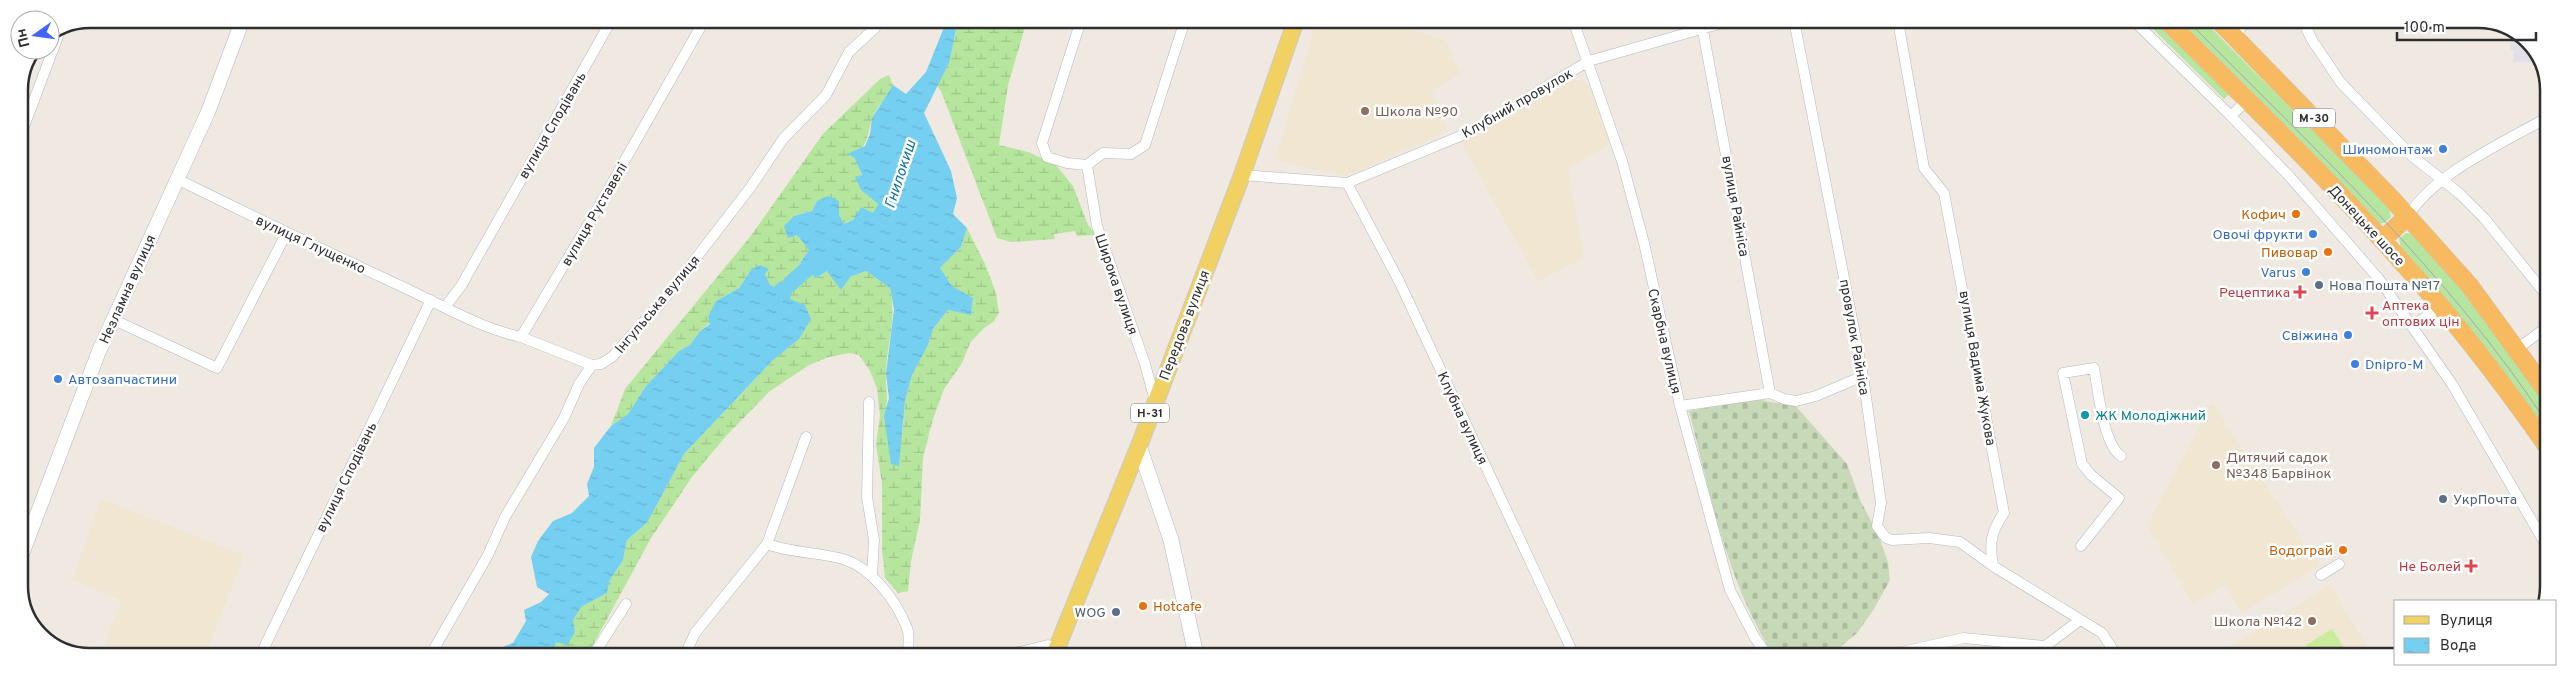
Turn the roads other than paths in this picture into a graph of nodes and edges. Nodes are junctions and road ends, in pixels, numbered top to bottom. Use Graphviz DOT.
graph roads {
  1 [pos="240,27"];
  2 [pos="607,27"];
  3 [pos="700,27"];
  4 [pos="876,27"];
  5 [pos="1079,27"];
  6 [pos="1183,27"];
  7 [pos="1294,27"];
  8 [pos="1576,27"];
  9 [pos="1693,27"];
  10 [pos="1703,27"];
  11 [pos="1795,27"];
  12 [pos="1899,27"];
  13 [pos="2140,27"];
  14 [pos="2173,27"];
  15 [pos="2225,27"];
  16 [pos="2241,27"];
  17 [pos="2306,27"];
  18 [pos="2235,37"];
  19 [pos="49,60"];
  20 [pos="1589,61"];
  21 [pos="2246,100"];
  22 [pos="2231,116"];
  23 [pos="27,119"];
  24 [pos="2539,123"];
  25 [pos="1088,165"];
  26 [pos="1242,176"];
  27 [pos="177,179"];
  28 [pos="2442,179"];
  29 [pos="1347,183"];
  30 [pos="2408,216"];
  31 [pos="286,234"];
  32 [pos="2382,240"];
  33 [pos="2539,287"];
  34 [pos="430,300"];
  35 [pos="2440,306"];
  36 [pos="445,307"];
  37 [pos="112,320"];
  38 [pos="2412,327"];
  39 [pos="2539,332"];
  40 [pos="521,337"];
  41 [pos="2517,348"];
  42 [pos="592,366"];
  43 [pos="1863,376"];
  44 [pos="2540,381"];
  45 [pos="1770,393"];
  46 [pos="1155,401"];
  47 [pos="869,402"];
  48 [pos="1680,406"];
  49 [pos="806,436"];
  50 [pos="2540,436"];
  51 [pos="1139,446"];
  52 [pos="2121,456"];
  53 [pos="2540,535"];
  54 [pos="28,539"];
  55 [pos="767,544"];
  56 [pos="2081,546"];
  57 [pos="2339,564"];
  58 [pos="1993,566"];
  59 [pos="872,574"];
  60 [pos="2321,575"];
  61 [pos="626,604"];
  62 [pos="2080,620"];
  63 [pos="2044,646"];
  64 [pos="264,648"];
  65 [pos="434,648"];
  66 [pos="598,648"];
  67 [pos="688,648"];
  68 [pos="908,648"];
  69 [pos="1036,648"];
  70 [pos="1050,648"];
  71 [pos="1056,648"];
  72 [pos="1194,648"];
  73 [pos="1571,648"];
  74 [pos="1762,648"];
  75 [pos="1920,648"];
  76 [pos="2042,648"];
  77 [pos="2112,648"];
  1 -- 27 [label="street, Незламна вулиця"];
  2 -- 36 [label="street, вулиця Сподівань"];
  3 -- 40 [label="street, вулиця Руставелі"];
  4 -- 42 [label="street, Інгульська вулиця"];
  5 -- 25 [label="street"];
  6 -- 25 [label="street"];
  7 -- 26 [label="main road, Передова вулиця / Н-31"];
  8 -- 20 [label="street, Скарбна вулиця"];
  9 -- 20 [label="street, Клубний провулок"];
  10 -- 45 [label="street, вулиця Райніса"];
  11 -- 43 [label="street, провулок Райніса"];
  12 -- 58 [label="street, вулиця Вадима Жукова"];
  13 -- 22 [label="street"];
  14 -- 21 [label="highway, Донецьке шосе / М-30"];
  15 -- 18 [label="highway, М-30"];
  16 -- 18 [label="street"];
  17 -- 28 [label="street"];
  18 -- 30 [label="highway, М-30"];
  19 -- 23 [label="street"];
  20 -- 29 [label="street, Клубний провулок"];
  20 -- 48 [label="street, Скарбна вулиця"];
  21 -- 22 [label="street"];
  21 -- 32 [label="highway, Донецьке шосе / М-30"];
  22 -- 38 [label="street"];
  24 -- 28 [label="street"];
  25 -- 46 [label="street, Широка вулиця"];
  26 -- 29 [label="street, Клубний провулок"];
  26 -- 46 [label="main road, Передова вулиця / Н-31"];
  27 -- 31 [label="street, вулиця Глущенко"];
  27 -- 37 [label="street, Незламна вулиця"];
  28 -- 30 [label="street"];
  28 -- 33 [label="street"];
  29 -- 73 [label="street, Клубна вулиця"];
  30 -- 32 [label="highway"];
  30 -- 41 [label="highway, М-30"];
  31 -- 34 [label="street, вулиця Глущенко"];
  31 -- 37 [label="street"];
  32 -- 35 [label="highway, Донецьке шосе / М-30"];
  34 -- 36 [label="street, вулиця Глущенко"];
  34 -- 64 [label="street, вулиця Сподівань"];
  35 -- 38 [label="street"];
  35 -- 50 [label="highway, Донецьке шосе / М-30"];
  36 -- 40 [label="street"];
  37 -- 54 [label="street, Незламна вулиця"];
  38 -- 53 [label="street"];
  39 -- 41 [label="street"];
  40 -- 42 [label="street"];
  41 -- 44 [label="highway, М-30"];
  42 -- 65 [label="street"];
  43 -- 45 [label="street"];
  43 -- 58 [label="street, провулок Райніса"];
  45 -- 48 [label="street"];
  46 -- 51 [label="main road, Передова вулиця / Н-31"];
  47 -- 59 [label="street"];
  48 -- 74 [label="street, Скарбна вулиця"];
  49 -- 55 [label="street"];
  51 -- 71 [label="main road, Передова вулиця / Н-31"];
  51 -- 72 [label="main road"];
  52 -- 56 [label="street"];
  55 -- 59 [label="street"];
  55 -- 67 [label="street"];
  57 -- 60 [label="street"];
  58 -- 62 [label="street"];
  59 -- 68 [label="street"];
  61 -- 66 [label="street"];
  62 -- 63 [label="street"];
  62 -- 77 [label="street"];
  63 -- 75 [label="street"];
  63 -- 76 [label="street"];
  69 -- 70 [label="street"];
}
